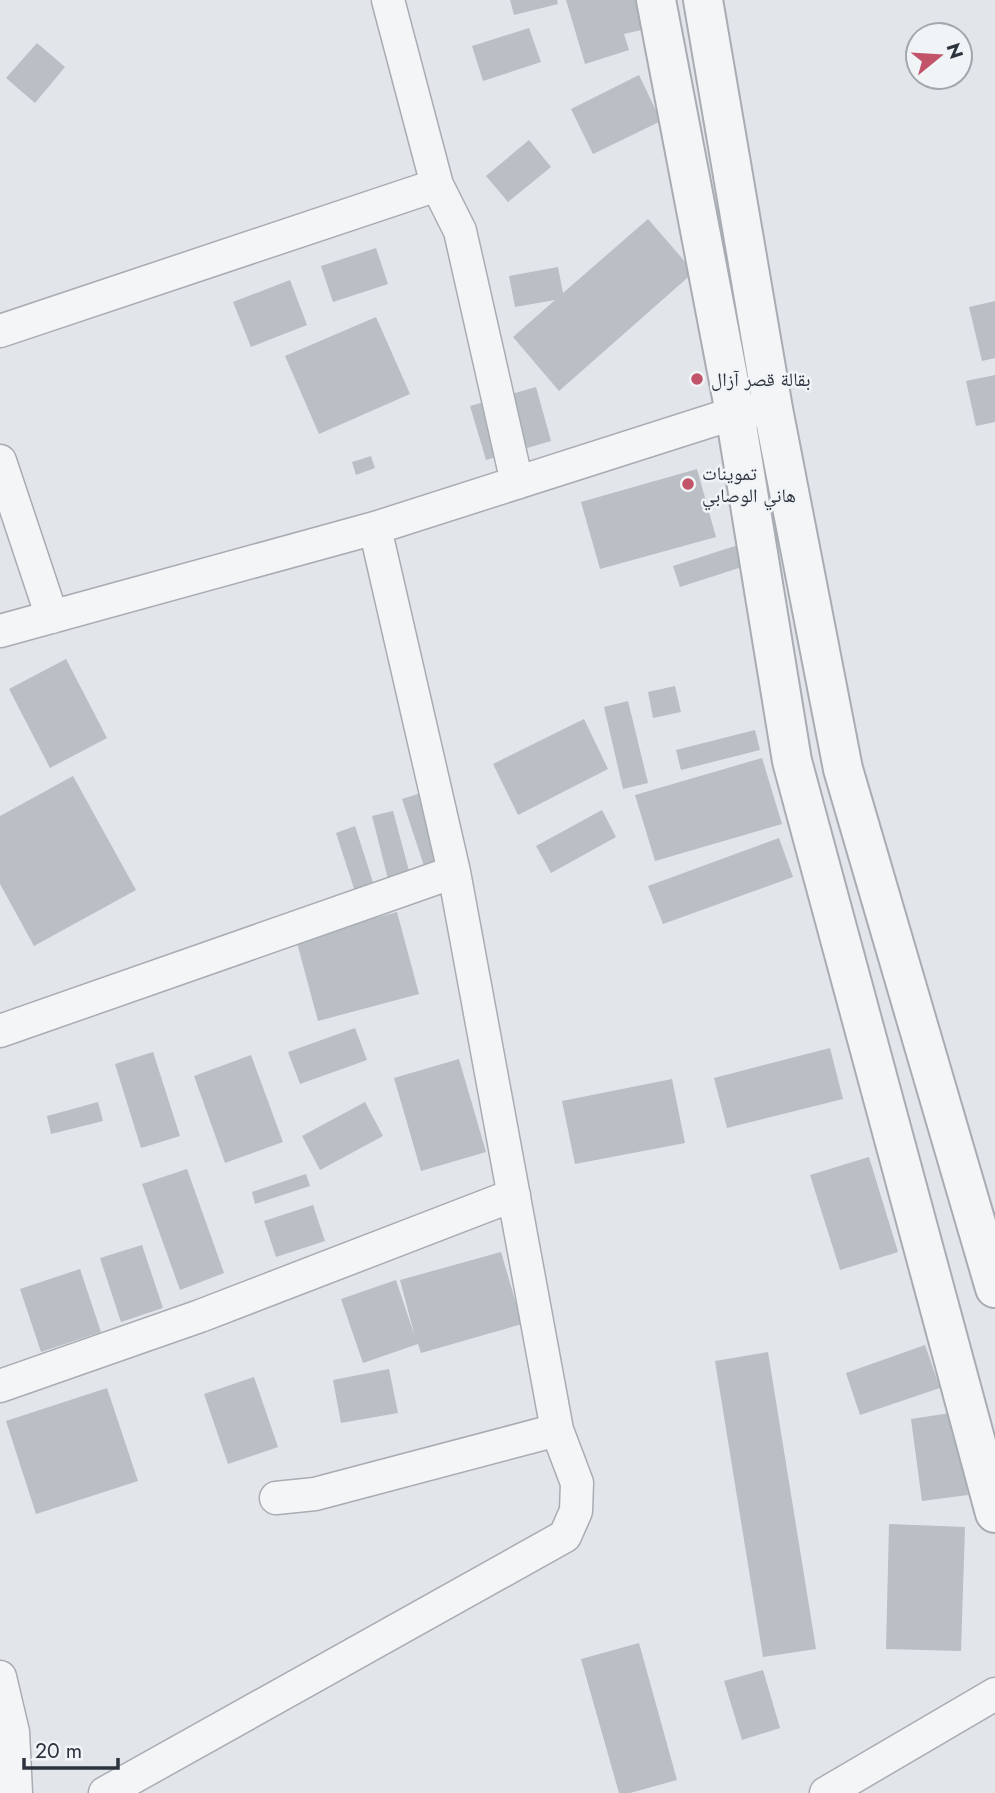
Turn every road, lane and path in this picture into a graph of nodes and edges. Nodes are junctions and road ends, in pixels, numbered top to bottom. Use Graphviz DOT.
graph roads {
  1 [pos="388,0"];
  2 [pos="656,0"];
  3 [pos="703,0"];
  4 [pos="437,185"];
  5 [pos="0,331"];
  6 [pos="773,409"];
  7 [pos="736,413"];
  8 [pos="0,461"];
  9 [pos="517,483"];
  10 [pos="375,528"];
  11 [pos="52,617"];
  12 [pos="0,631"];
  13 [pos="454,872"];
  14 [pos="0,1031"];
  15 [pos="514,1195"];
  16 [pos="995,1288"];
  17 [pos="0,1386"];
  18 [pos="557,1430"];
  19 [pos="276,1498"];
  20 [pos="995,1513"];
  21 [pos="0,1677"];
  22 [pos="995,1694"];
  23 [pos="16,1793"];
  24 [pos="104,1793"];
  25 [pos="825,1793"];
  1 -- 4 [label="street"];
  2 -- 7 [label="street"];
  3 -- 6 [label="street"];
  4 -- 5 [label="street"];
  4 -- 9 [label="street"];
  6 -- 7 [label="street"];
  6 -- 16 [label="street"];
  7 -- 9 [label="street"];
  7 -- 20 [label="street"];
  8 -- 11 [label="street"];
  9 -- 10 [label="street"];
  10 -- 11 [label="street"];
  10 -- 13 [label="street"];
  11 -- 12 [label="street"];
  13 -- 14 [label="street"];
  13 -- 15 [label="street"];
  15 -- 17 [label="street"];
  15 -- 18 [label="street"];
  18 -- 19 [label="street"];
  18 -- 24 [label="street"];
  21 -- 23 [label="street"];
  22 -- 25 [label="street"];
}
